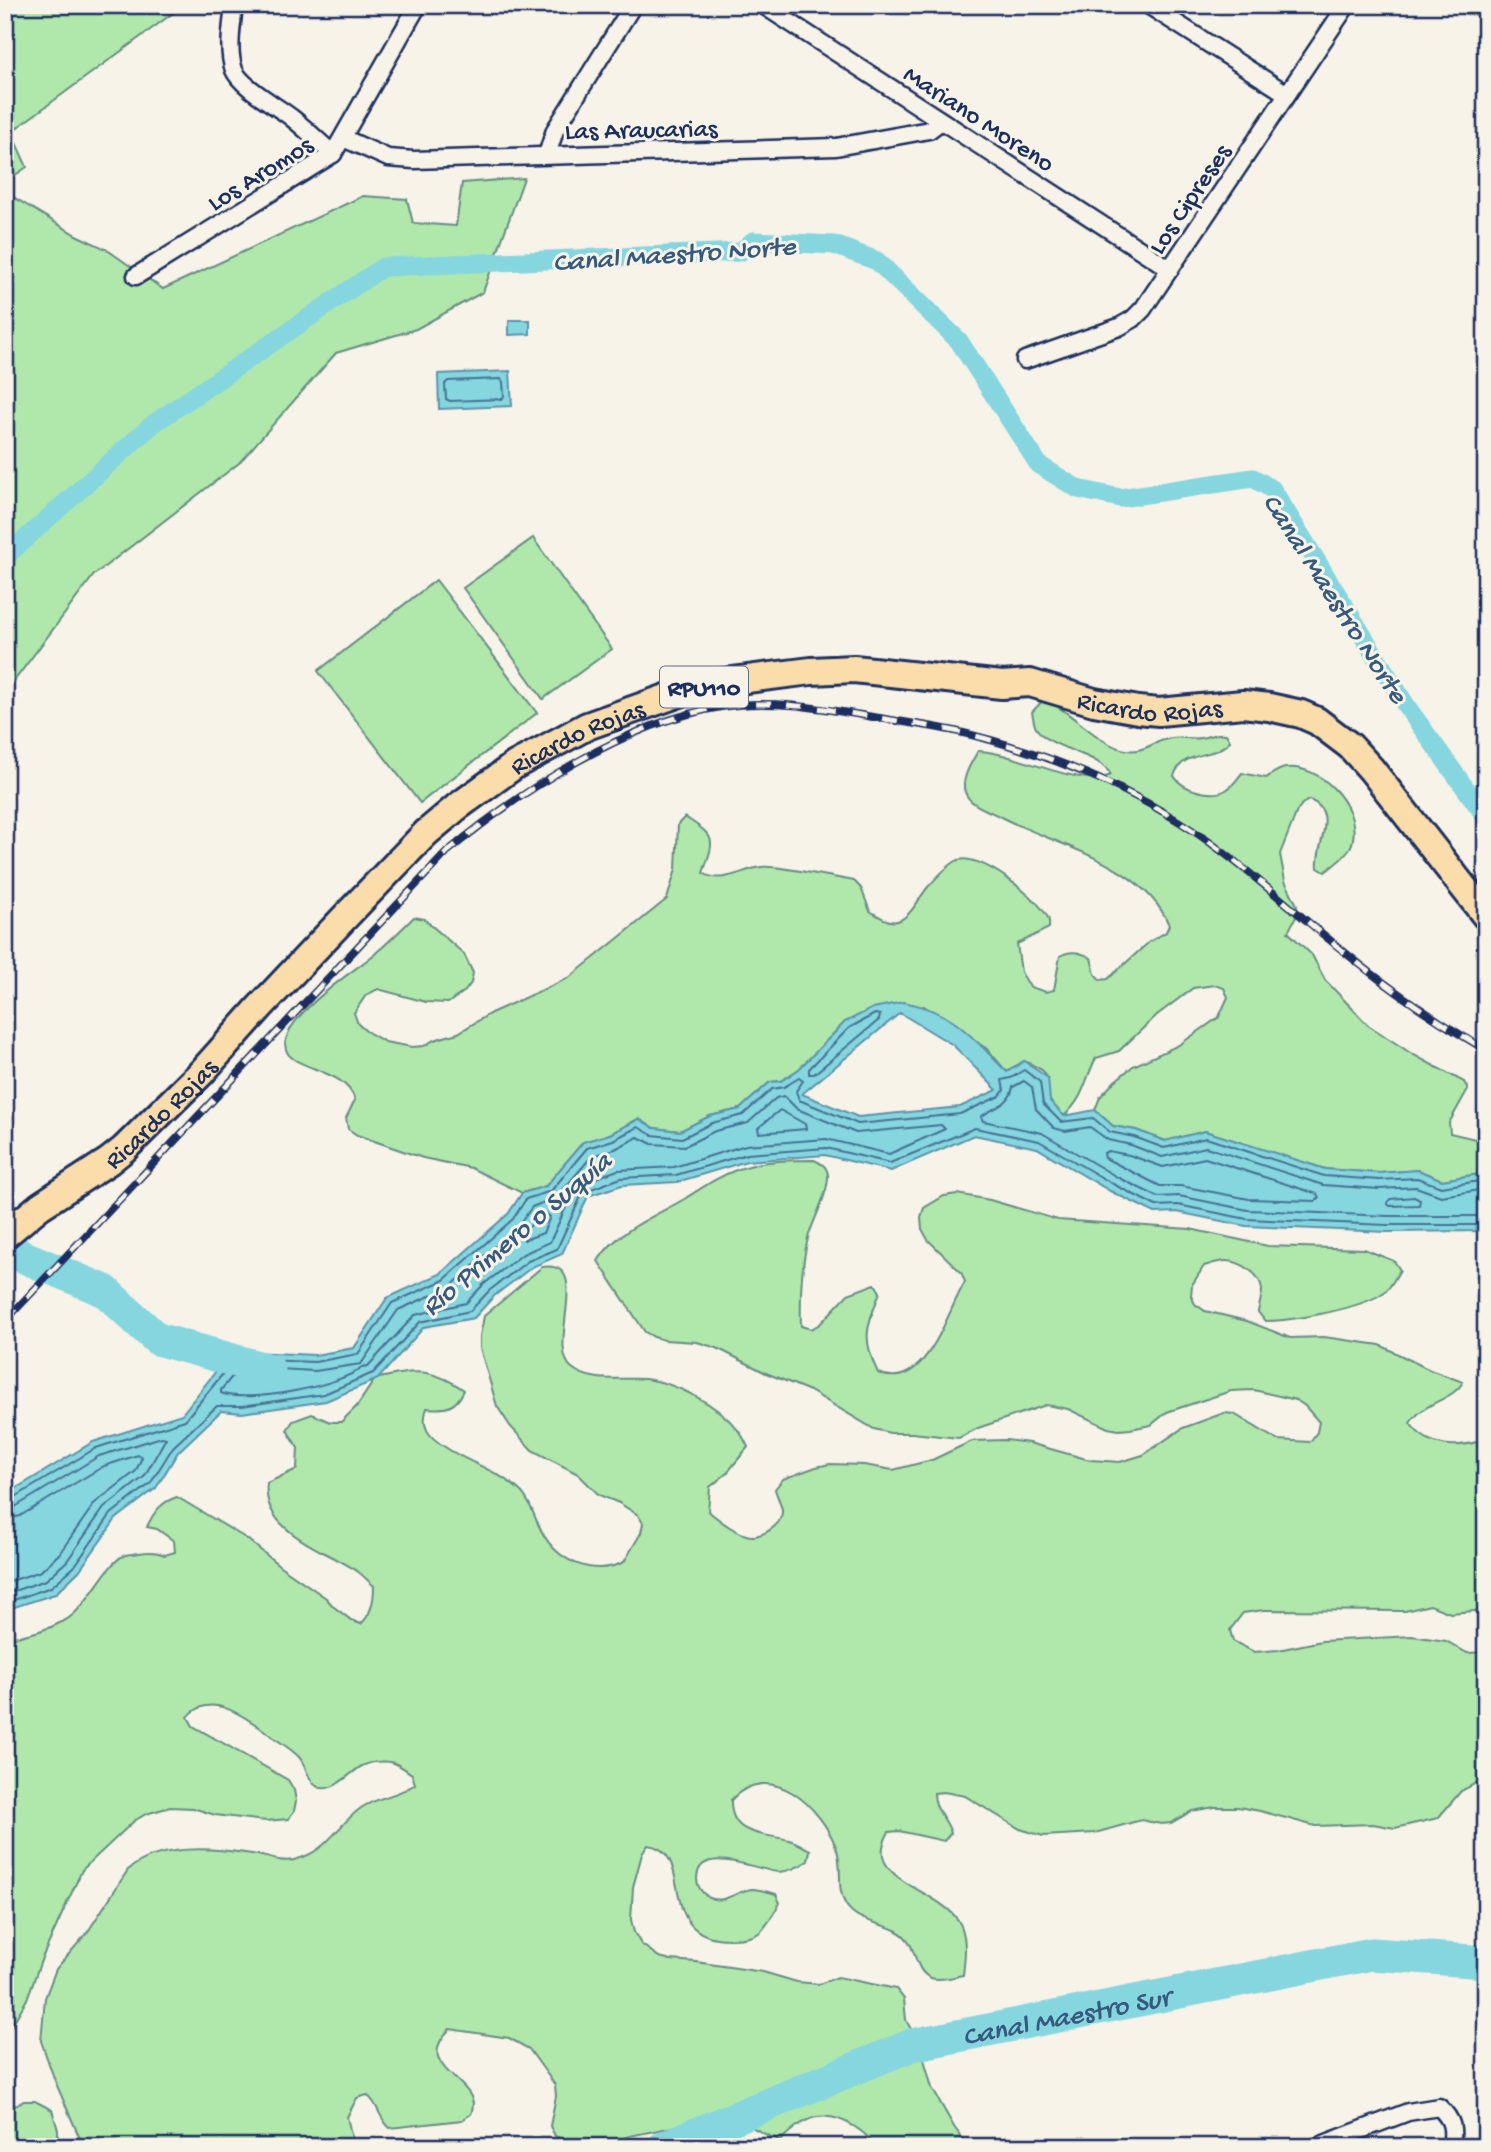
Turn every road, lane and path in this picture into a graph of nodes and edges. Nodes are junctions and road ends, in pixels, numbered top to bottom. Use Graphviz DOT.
graph roads {
  1 [pos="234,5"];
  2 [pos="418,5"];
  3 [pos="633,5"];
  4 [pos="763,5"];
  5 [pos="1147,5"];
  6 [pos="1347,5"];
  7 [pos="1287,94"];
  8 [pos="942,121"];
  9 [pos="343,138"];
  10 [pos="333,154"];
  11 [pos="547,155"];
  12 [pos="1170,269"];
  13 [pos="136,276"];
  14 [pos="1024,360"];
  15 [pos="1486,916"];
  16 [pos="13,1228"];
  17 [pos="1315,2147"];
  18 [pos="1451,2147"];
  1 -- 10 [label="street"];
  2 -- 9 [label="street, Los Aromos"];
  3 -- 11 [label="street"];
  4 -- 8 [label="street, Mariano Moreno"];
  5 -- 7 [label="street"];
  6 -- 7 [label="street, Los Cipreses"];
  7 -- 12 [label="street, Los Cipreses"];
  8 -- 11 [label="street, Las Araucarias"];
  8 -- 12 [label="street, Mariano Moreno"];
  9 -- 10 [label="street, Los Aromos"];
  9 -- 11 [label="street, Las Araucarias"];
  10 -- 13 [label="street, Los Aromos"];
  12 -- 14 [label="street, Los Cipreses"];
  15 -- 16 [label="main road, Ricardo Rojas / RPU110"];
  17 -- 18 [label="street"];
}
